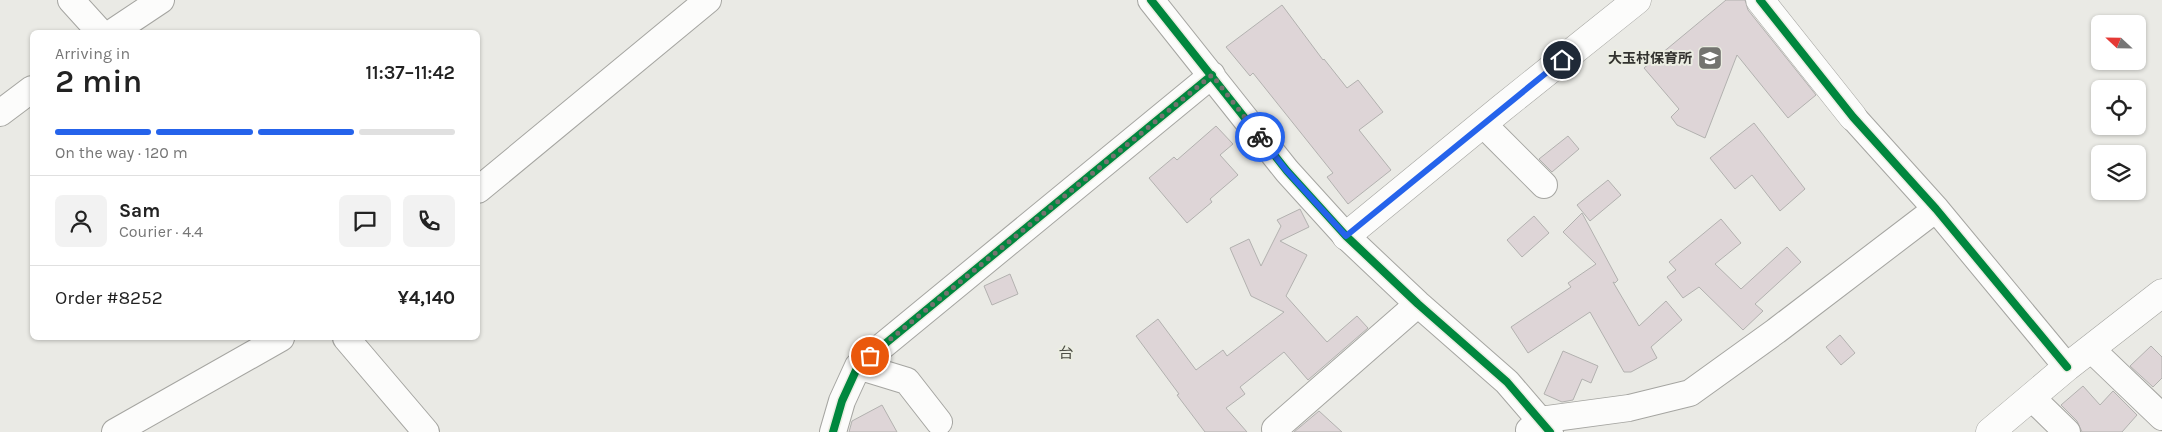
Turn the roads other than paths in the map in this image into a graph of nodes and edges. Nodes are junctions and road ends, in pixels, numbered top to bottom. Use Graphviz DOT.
graph roads {
  1 [pos="71,0"];
  2 [pos="161,0"];
  3 [pos="708,0"];
  4 [pos="1151,0"];
  5 [pos="1637,0"];
  6 [pos="1760,0"];
  7 [pos="98,30"];
  8 [pos="116,30"];
  9 [pos="1212,75"];
  10 [pos="30,91"];
  11 [pos="0,113"];
  12 [pos="1852,117"];
  13 [pos="1482,124"];
  14 [pos="1544,185"];
  15 [pos="480,188"];
  16 [pos="1936,209"];
  17 [pos="1346,236"];
  18 [pos="2162,293"];
  19 [pos="1418,304"];
  20 [pos="277,340"];
  21 [pos="348,340"];
  22 [pos="2092,349"];
  23 [pos="858,366"];
  24 [pos="2067,367"];
  25 [pos="2032,398"];
  26 [pos="2162,417"];
  27 [pos="939,422"];
  28 [pos="1539,428"];
  29 [pos="1275,429"];
  30 [pos="116,432"];
  31 [pos="426,432"];
  32 [pos="833,432"];
  33 [pos="1990,432"];
  34 [pos="2067,432"];
  1 -- 7 [label="street"];
  2 -- 8 [label="street"];
  3 -- 15 [label="street"];
  4 -- 9 [label="street"];
  5 -- 13 [label="street"];
  6 -- 12 [label="street"];
  9 -- 17 [label="street"];
  9 -- 23 [label="street"];
  10 -- 11 [label="street"];
  12 -- 16 [label="street"];
  13 -- 14 [label="street"];
  13 -- 17 [label="street"];
  16 -- 24 [label="street"];
  16 -- 28 [label="street"];
  17 -- 19 [label="street"];
  18 -- 22 [label="street"];
  19 -- 28 [label="street"];
  19 -- 29 [label="street"];
  20 -- 30 [label="street"];
  21 -- 31 [label="street"];
  22 -- 24 [label="street"];
  22 -- 26 [label="street"];
  23 -- 27 [label="street"];
  23 -- 32 [label="street"];
  24 -- 25 [label="street"];
  25 -- 33 [label="street"];
  25 -- 34 [label="street"];
}
